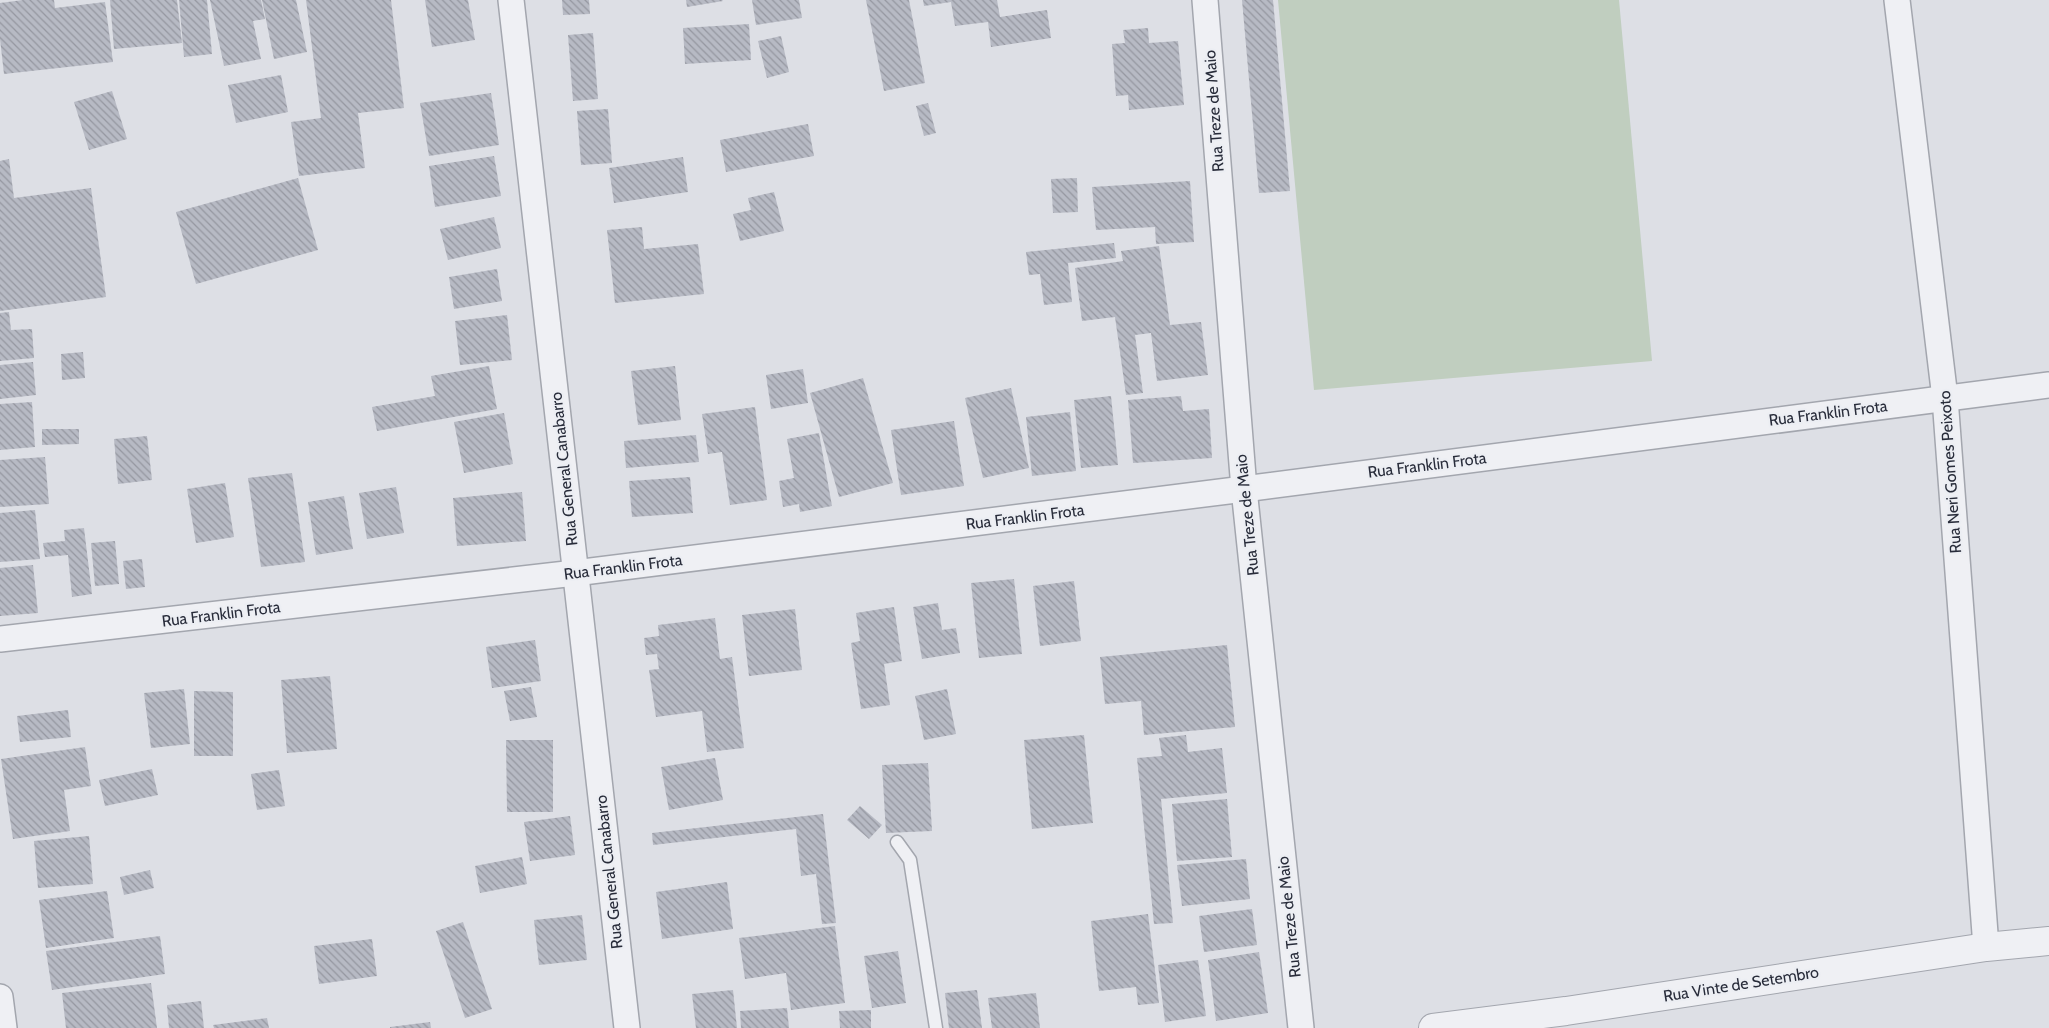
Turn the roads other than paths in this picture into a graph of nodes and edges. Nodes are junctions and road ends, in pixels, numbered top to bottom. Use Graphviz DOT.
graph roads {
  1 [pos="511,0"];
  2 [pos="1206,0"];
  3 [pos="1896,0"];
  4 [pos="2049,385"];
  5 [pos="1945,398"];
  6 [pos="1244,489"];
  7 [pos="576,573"];
  8 [pos="0,639"];
  9 [pos="897,842"];
  10 [pos="2049,941"];
  11 [pos="1986,947"];
  12 [pos="0,997"];
  13 [pos="4,1028"];
  14 [pos="627,1028"];
  15 [pos="936,1028"];
  16 [pos="1301,1028"];
  17 [pos="1433,1028"];
  1 -- 7 [label="street, Rua General Canabarro"];
  2 -- 6 [label="street, Rua Treze de Maio"];
  3 -- 5 [label="street, Rua Neri Gomes Peixoto"];
  4 -- 5 [label="street, Rua Franklin Frota"];
  5 -- 6 [label="street, Rua Franklin Frota"];
  5 -- 11 [label="street, Rua Neri Gomes Peixoto"];
  6 -- 7 [label="street, Rua Franklin Frota"];
  6 -- 16 [label="street, Rua Treze de Maio"];
  7 -- 8 [label="street, Rua Franklin Frota"];
  7 -- 14 [label="street, Rua General Canabarro"];
  9 -- 15 [label="lane"];
  10 -- 11 [label="street, Rua Vinte de Setembro"];
  11 -- 17 [label="street, Rua Vinte de Setembro"];
  12 -- 13 [label="street"];
}
